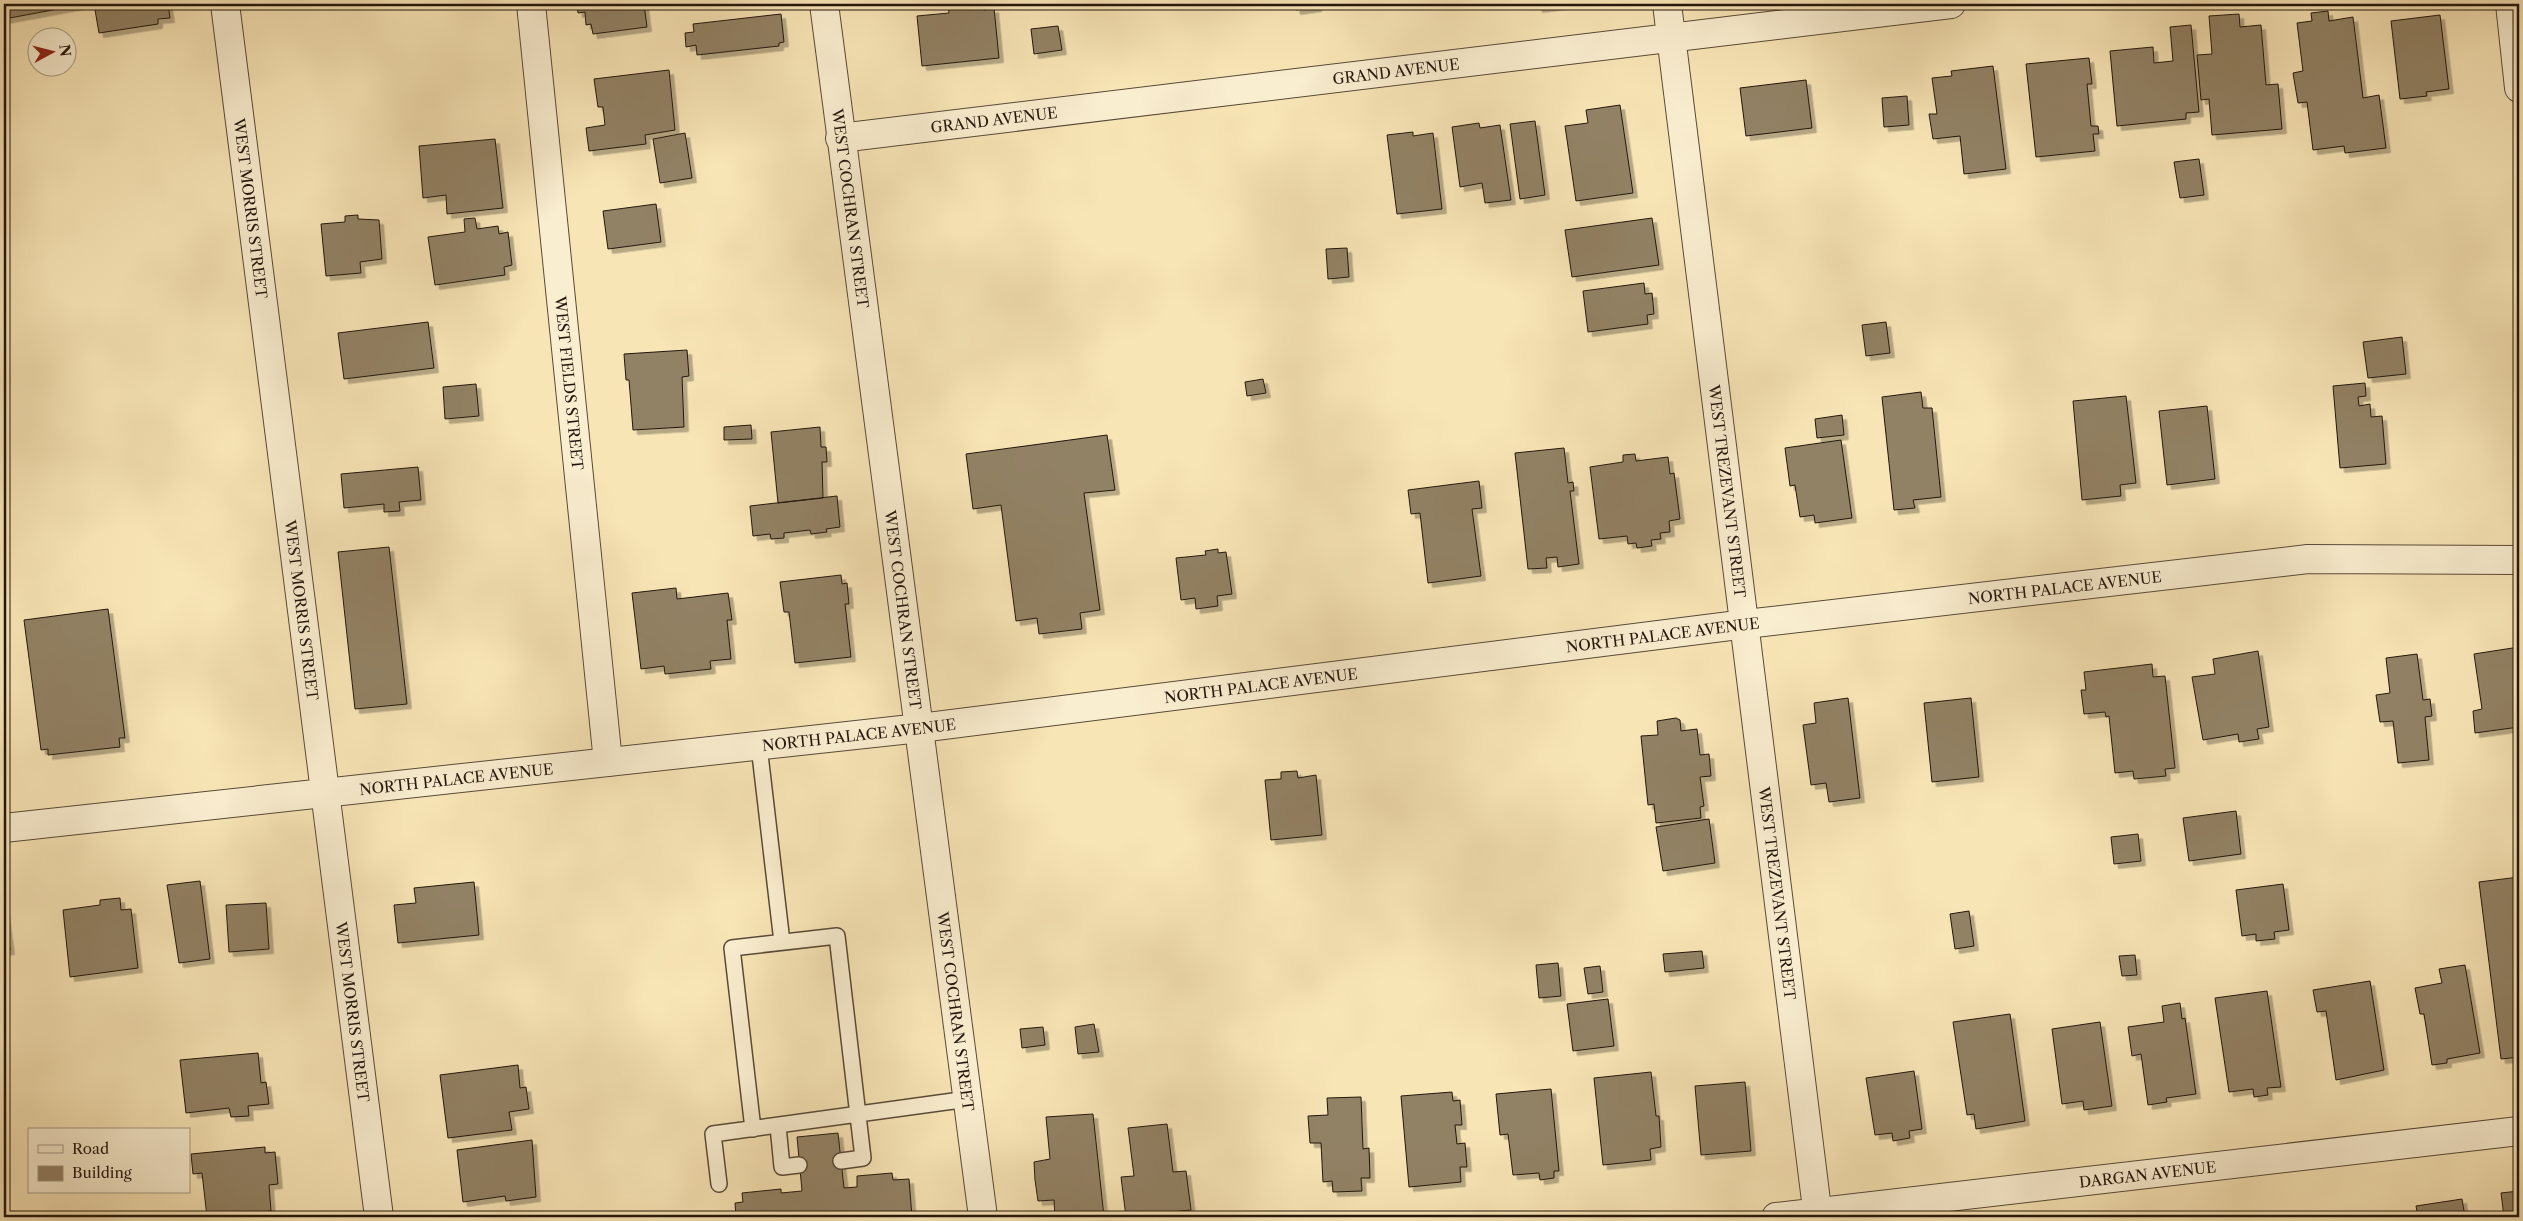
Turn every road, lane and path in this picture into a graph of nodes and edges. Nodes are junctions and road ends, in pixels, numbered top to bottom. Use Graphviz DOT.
graph roads {
  1 [pos="224,4"];
  2 [pos="531,4"];
  3 [pos="824,4"];
  4 [pos="1667,4"];
  5 [pos="1951,4"];
  6 [pos="2510,4"];
  7 [pos="1672,39"];
  8 [pos="2519,88"];
  9 [pos="840,138"];
  10 [pos="2519,560"];
  11 [pos="1746,624"];
  12 [pos="920,728"];
  13 [pos="759,746"];
  14 [pos="608,762"];
  15 [pos="324,792"];
  16 [pos="4,828"];
  17 [pos="782,942"];
  18 [pos="968,1099"];
  19 [pos="858,1115"];
  20 [pos="778,1126"];
  21 [pos="753,1129"];
  22 [pos="2519,1130"];
  23 [pos="841,1161"];
  24 [pos="799,1165"];
  25 [pos="719,1184"];
  26 [pos="1818,1215"];
  27 [pos="379,1217"];
  28 [pos="983,1217"];
  29 [pos="1776,1217"];
  1 -- 15 [label="street, WEST MORRIS STREET"];
  2 -- 14 [label="street, WEST FIELDS STREET"];
  3 -- 9 [label="street, WEST COCHRAN STREET"];
  4 -- 7 [label="street, WEST TREZEVANT STREET"];
  5 -- 7 [label="street, GRAND AVENUE"];
  6 -- 8 [label="street"];
  7 -- 9 [label="street, GRAND AVENUE"];
  7 -- 11 [label="street, WEST TREZEVANT STREET"];
  9 -- 12 [label="street, WEST COCHRAN STREET"];
  10 -- 11 [label="street, NORTH PALACE AVENUE"];
  11 -- 12 [label="street, NORTH PALACE AVENUE"];
  11 -- 26 [label="street, WEST TREZEVANT STREET"];
  12 -- 13 [label="street, NORTH PALACE AVENUE"];
  12 -- 18 [label="street, WEST COCHRAN STREET"];
  13 -- 14 [label="street, NORTH PALACE AVENUE"];
  13 -- 17 [label="lane"];
  14 -- 15 [label="street, NORTH PALACE AVENUE"];
  15 -- 16 [label="street, NORTH PALACE AVENUE"];
  15 -- 27 [label="street, WEST MORRIS STREET"];
  17 -- 19 [label="lane"];
  17 -- 21 [label="lane"];
  18 -- 19 [label="lane"];
  18 -- 28 [label="street, WEST COCHRAN STREET"];
  19 -- 20 [label="lane"];
  19 -- 23 [label="lane"];
  20 -- 21 [label="lane"];
  20 -- 24 [label="lane"];
  21 -- 25 [label="lane"];
  22 -- 26 [label="street, DARGAN AVENUE"];
  26 -- 29 [label="street, DARGAN AVENUE"];
}
